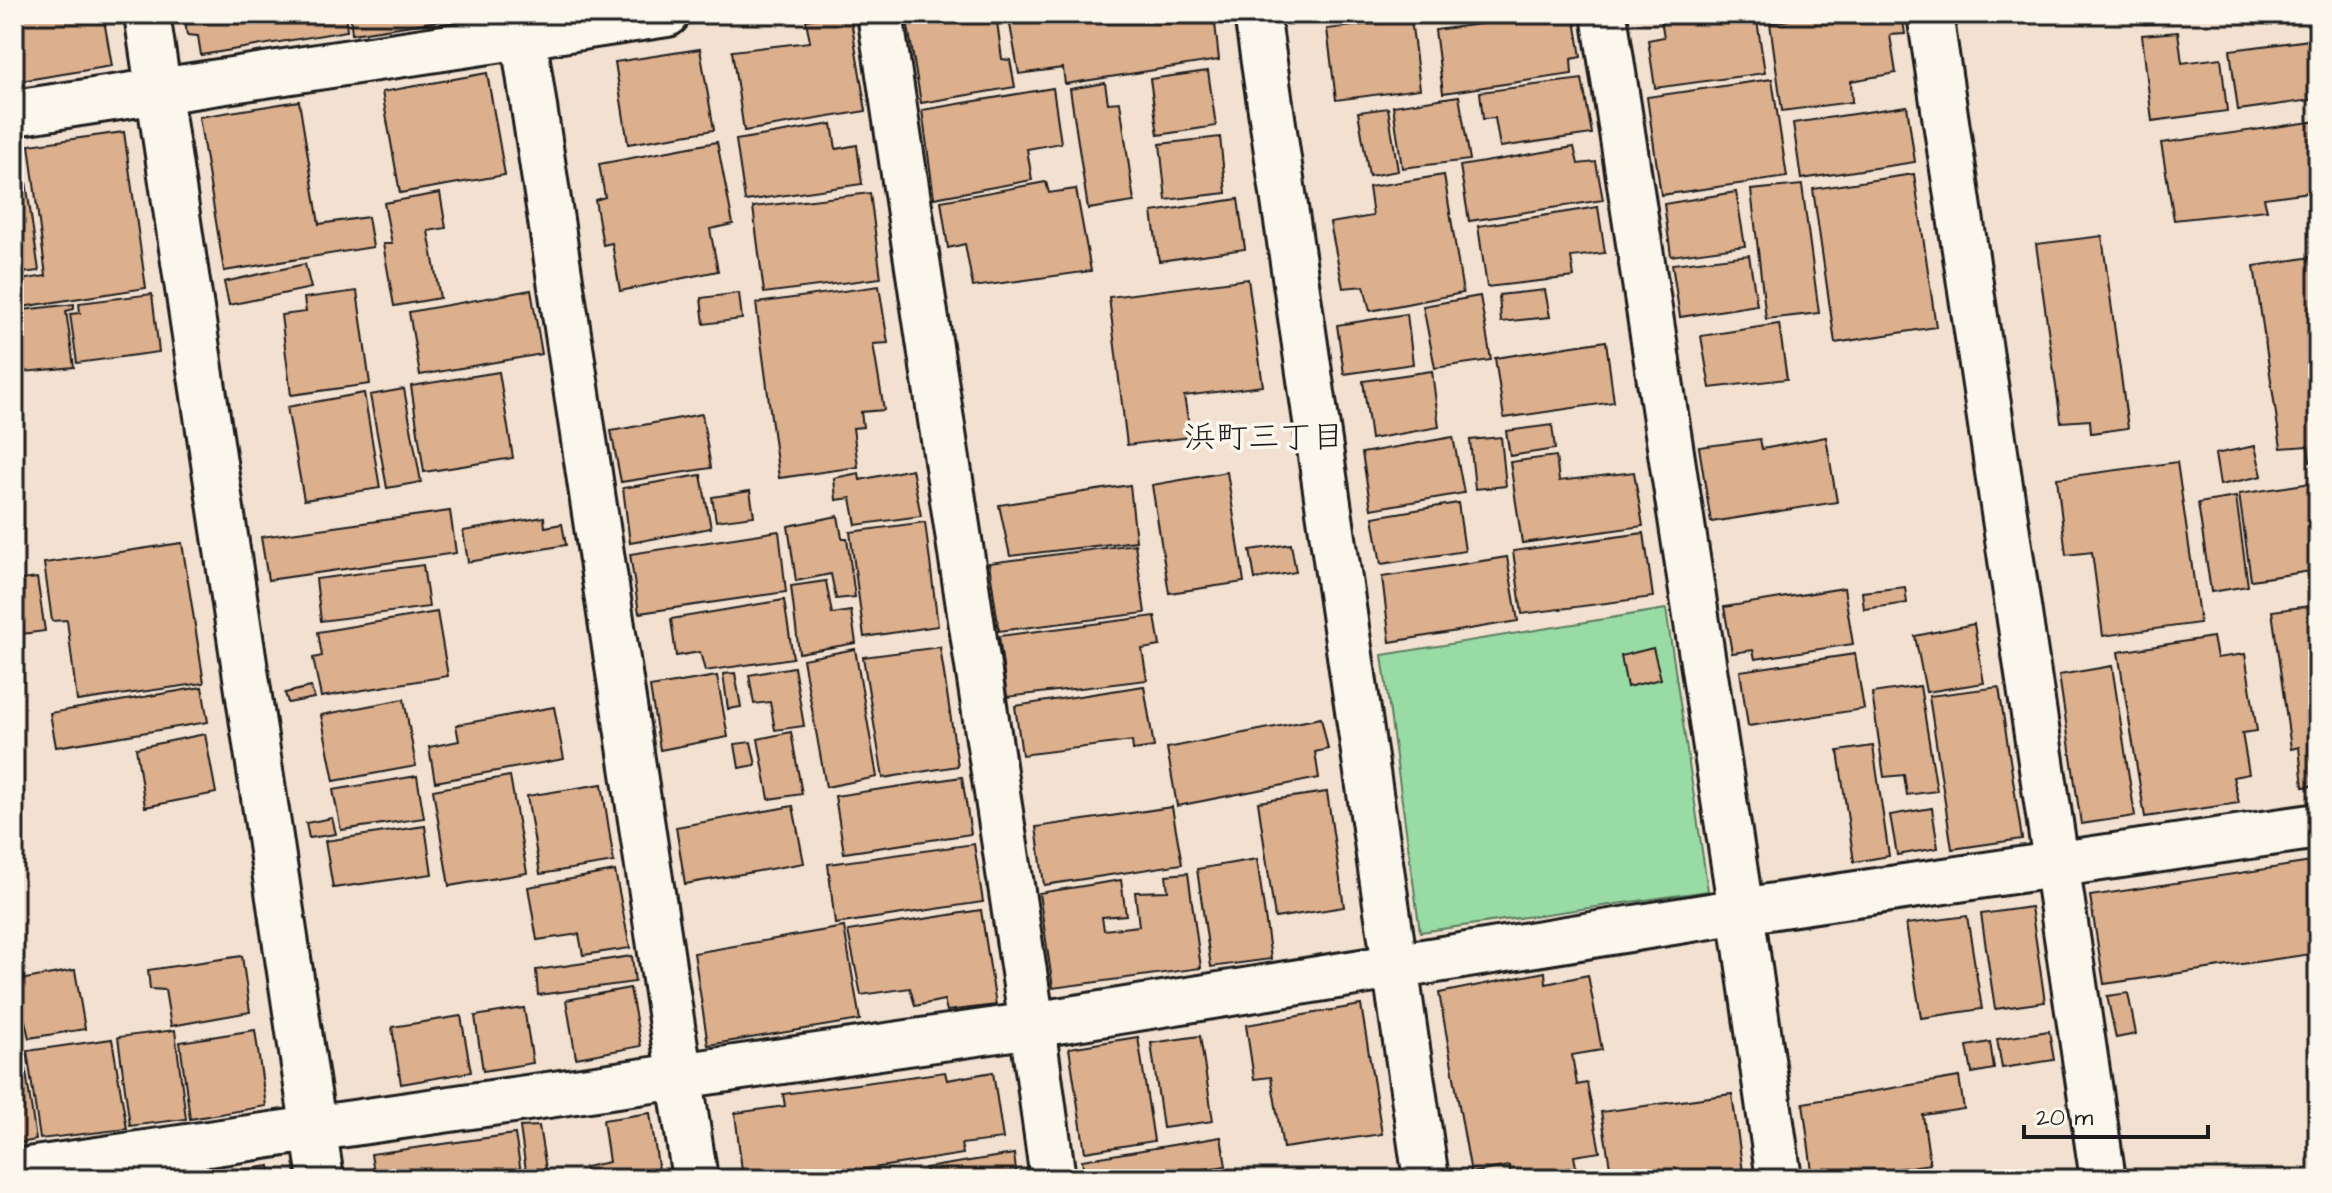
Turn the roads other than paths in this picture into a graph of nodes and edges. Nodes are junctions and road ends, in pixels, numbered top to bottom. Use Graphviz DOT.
graph roads {
  1 [pos="147,14"];
  2 [pos="667,14"];
  3 [pos="880,14"];
  4 [pos="1257,14"];
  5 [pos="1604,14"];
  6 [pos="1930,14"];
  7 [pos="521,25"];
  8 [pos="157,92"];
  9 [pos="14,113"];
  10 [pos="2318,826"];
  11 [pos="2056,864"];
  12 [pos="1741,911"];
  13 [pos="1397,968"];
  14 [pos="1032,1025"];
  15 [pos="680,1076"];
  16 [pos="313,1127"];
  17 [pos="14,1172"];
  18 [pos="321,1179"];
  19 [pos="695,1179"];
  20 [pos="1053,1179"];
  21 [pos="1426,1179"];
  22 [pos="1779,1179"];
  23 [pos="2103,1179"];
  1 -- 8 [label="street"];
  2 -- 7 [label="street"];
  3 -- 14 [label="street"];
  4 -- 13 [label="street"];
  5 -- 12 [label="street"];
  6 -- 11 [label="street"];
  7 -- 8 [label="street"];
  7 -- 15 [label="street"];
  8 -- 9 [label="street"];
  8 -- 16 [label="street"];
  10 -- 11 [label="street"];
  11 -- 12 [label="street"];
  11 -- 23 [label="street"];
  12 -- 13 [label="street"];
  12 -- 22 [label="street"];
  13 -- 14 [label="street"];
  13 -- 21 [label="street"];
  14 -- 15 [label="street"];
  14 -- 20 [label="street"];
  15 -- 16 [label="street"];
  15 -- 19 [label="street"];
  16 -- 17 [label="street"];
  16 -- 18 [label="street"];
}
